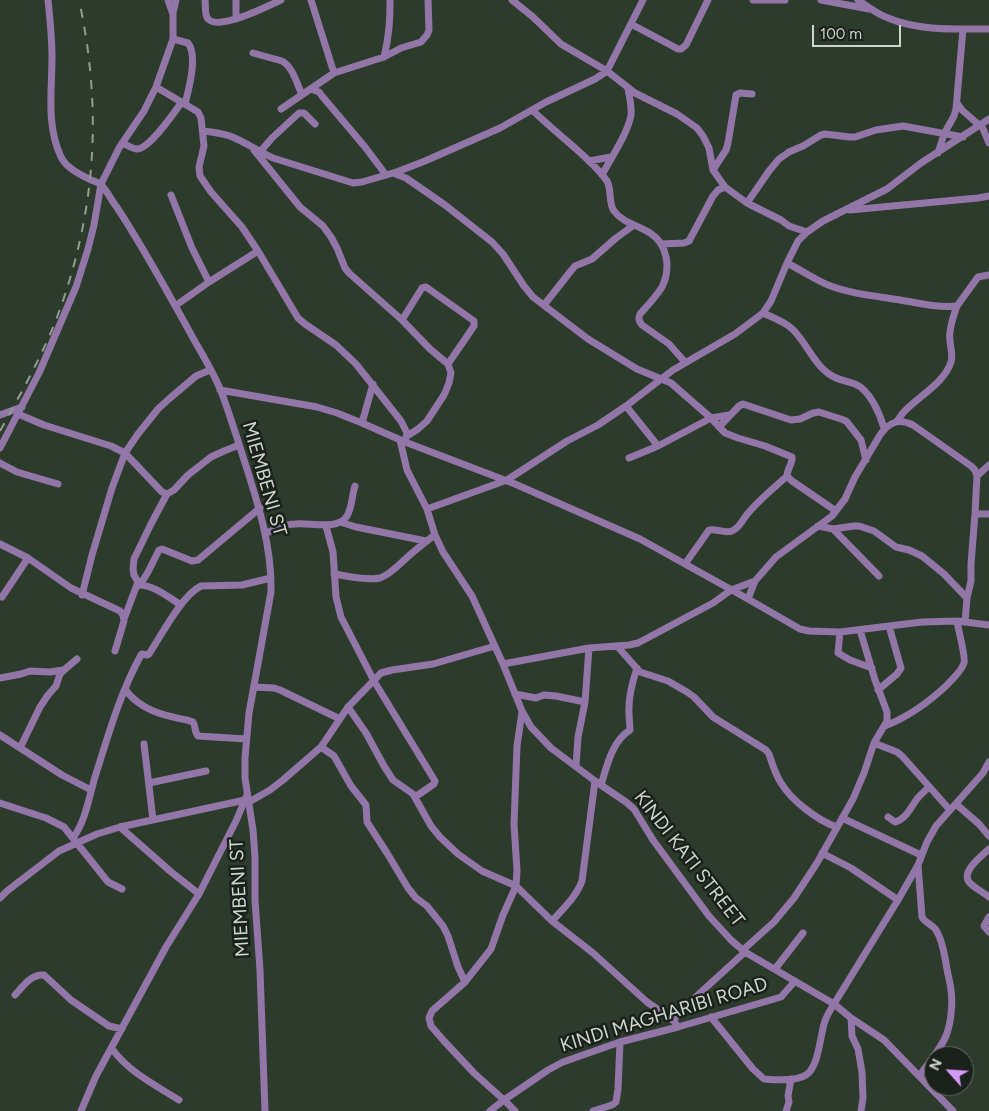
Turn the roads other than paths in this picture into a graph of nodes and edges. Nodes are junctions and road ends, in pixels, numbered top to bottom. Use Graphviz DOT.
graph roads {
  1 [pos="48,0"];
  2 [pos="168,0"];
  3 [pos="176,0"];
  4 [pos="205,0"];
  5 [pos="236,0"];
  6 [pos="281,0"];
  7 [pos="312,0"];
  8 [pos="390,0"];
  9 [pos="428,0"];
  10 [pos="512,0"];
  11 [pos="643,0"];
  12 [pos="708,0"];
  13 [pos="753,0"];
  14 [pos="785,0"];
  15 [pos="820,0"];
  16 [pos="858,0"];
  17 [pos="871,9"];
  18 [pos="173,14"];
  19 [pos="236,19"];
  20 [pos="631,24"];
  21 [pos="963,29"];
  22 [pos="989,29"];
  23 [pos="173,39"];
  24 [pos="253,53"];
  25 [pos="384,57"];
  26 [pos="607,71"];
  27 [pos="334,73"];
  28 [pos="156,87"];
  29 [pos="628,88"];
  30 [pos="311,89"];
  31 [pos="752,94"];
  32 [pos="302,95"];
  33 [pos="183,103"];
  34 [pos="957,103"];
  35 [pos="281,109"];
  36 [pos="532,110"];
  37 [pos="989,119"];
  38 [pos="316,124"];
  39 [pos="980,124"];
  40 [pos="202,131"];
  41 [pos="944,134"];
  42 [pos="963,137"];
  43 [pos="989,142"];
  44 [pos="122,143"];
  45 [pos="250,146"];
  46 [pos="260,152"];
  47 [pos="938,153"];
  48 [pos="611,157"];
  49 [pos="589,161"];
  50 [pos="713,170"];
  51 [pos="390,174"];
  52 [pos="602,175"];
  53 [pos="100,184"];
  54 [pos="725,186"];
  55 [pos="172,195"];
  56 [pos="989,196"];
  57 [pos="747,203"];
  58 [pos="845,210"];
  59 [pos="634,225"];
  60 [pos="807,232"];
  61 [pos="661,244"];
  62 [pos="258,250"];
  63 [pos="787,262"];
  64 [pos="989,275"];
  65 [pos="209,282"];
  66 [pos="544,305"];
  67 [pos="175,306"];
  68 [pos="957,306"];
  69 [pos="763,313"];
  70 [pos="402,320"];
  71 [pos="685,362"];
  72 [pos="448,364"];
  73 [pos="210,370"];
  74 [pos="661,378"];
  75 [pos="373,384"];
  76 [pos="220,390"];
  77 [pos="626,406"];
  78 [pos="20,411"];
  79 [pos="0,415"];
  80 [pos="730,415"];
  81 [pos="711,418"];
  82 [pos="896,422"];
  83 [pos="362,423"];
  84 [pos="719,427"];
  85 [pos="884,428"];
  86 [pos="404,440"];
  87 [pos="239,446"];
  88 [pos="658,446"];
  89 [pos="0,448"];
  90 [pos="125,452"];
  91 [pos="629,458"];
  92 [pos="866,460"];
  93 [pos="0,463"];
  94 [pos="989,465"];
  95 [pos="787,476"];
  96 [pos="977,476"];
  97 [pos="506,480"];
  98 [pos="58,484"];
  99 [pos="355,486"];
  100 [pos="167,494"];
  101 [pos="260,508"];
  102 [pos="427,509"];
  103 [pos="834,513"];
  104 [pos="976,514"];
  105 [pos="989,514"];
  106 [pos="340,522"];
  107 [pos="326,526"];
  108 [pos="818,526"];
  109 [pos="836,529"];
  110 [pos="266,533"];
  111 [pos="435,535"];
  112 [pos="426,541"];
  113 [pos="0,544"];
  114 [pos="28,558"];
  115 [pos="685,564"];
  116 [pos="334,574"];
  117 [pos="879,576"];
  118 [pos="271,578"];
  119 [pos="756,581"];
  120 [pos="138,585"];
  121 [pos="732,590"];
  122 [pos="82,594"];
  123 [pos="2,597"];
  124 [pos="967,598"];
  125 [pos="748,599"];
  126 [pos="181,605"];
  127 [pos="124,620"];
  128 [pos="961,621"];
  129 [pos="989,625"];
  130 [pos="889,626"];
  131 [pos="860,630"];
  132 [pos="840,632"];
  133 [pos="495,646"];
  134 [pos="617,646"];
  135 [pos="589,648"];
  136 [pos="115,652"];
  137 [pos="77,659"];
  138 [pos="503,664"];
  139 [pos="636,668"];
  140 [pos="872,668"];
  141 [pos="64,670"];
  142 [pos="0,678"];
  143 [pos="374,681"];
  144 [pos="254,687"];
  145 [pos="125,689"];
  146 [pos="878,690"];
  147 [pos="515,694"];
  148 [pos="585,702"];
  149 [pos="348,707"];
  150 [pos="522,711"];
  151 [pos="340,719"];
  152 [pos="885,726"];
  153 [pos="0,735"];
  154 [pos="246,739"];
  155 [pos="874,743"];
  156 [pos="144,744"];
  157 [pos="322,747"];
  158 [pos="20,748"];
  159 [pos="989,762"];
  160 [pos="576,766"];
  161 [pos="206,771"];
  162 [pos="149,783"];
  163 [pos="598,783"];
  164 [pos="929,787"];
  165 [pos="91,790"];
  166 [pos="415,797"];
  167 [pos="247,799"];
  168 [pos="0,803"];
  169 [pos="956,804"];
  170 [pos="950,810"];
  171 [pos="888,817"];
  172 [pos="842,818"];
  173 [pos="153,820"];
  174 [pos="120,827"];
  175 [pos="837,828"];
  176 [pos="989,836"];
  177 [pos="75,840"];
  178 [pos="989,849"];
  179 [pos="822,853"];
  180 [pos="921,856"];
  181 [pos="918,865"];
  182 [pos="516,886"];
  183 [pos="122,889"];
  184 [pos="199,894"];
  185 [pos="989,897"];
  186 [pos="0,898"];
  187 [pos="898,900"];
  188 [pos="989,917"];
  189 [pos="552,921"];
  190 [pos="989,932"];
  191 [pos="803,933"];
  192 [pos="744,951"];
  193 [pos="775,970"];
  194 [pos="795,981"];
  195 [pos="465,982"];
  196 [pos="15,995"];
  197 [pos="834,1004"];
  198 [pos="712,1017"];
  199 [pos="851,1018"];
  200 [pos="673,1020"];
  201 [pos="678,1027"];
  202 [pos="122,1030"];
  203 [pos="620,1042"];
  204 [pos="940,1046"];
  205 [pos="112,1049"];
  206 [pos="924,1069"];
  207 [pos="919,1076"];
  208 [pos="791,1079"];
  209 [pos="179,1100"];
  210 [pos="504,1100"];
  211 [pos="944,1102"];
  212 [pos="81,1111"];
  213 [pos="265,1111"];
  214 [pos="490,1111"];
  215 [pos="516,1111"];
  216 [pos="593,1111"];
  217 [pos="786,1111"];
  218 [pos="861,1111"];
  219 [pos="940,1111"];
  220 [pos="953,1111"];
  1 -- 53 [label="street, MIEMBENI ST"];
  2 -- 18 [label="street"];
  3 -- 18 [label="street"];
  4 -- 19 [label="street"];
  5 -- 19 [label="street"];
  6 -- 19 [label="street"];
  7 -- 27 [label="street"];
  8 -- 25 [label="street"];
  9 -- 25 [label="street"];
  10 -- 26 [label="street"];
  11 -- 20 [label="street"];
  12 -- 20 [label="street"];
  13 -- 14 [label="street"];
  15 -- 17 [label="street"];
  16 -- 17 [label="street"];
  17 -- 21 [label="street"];
  18 -- 23 [label="street"];
  20 -- 26 [label="street"];
  21 -- 22 [label="street"];
  21 -- 34 [label="street"];
  23 -- 28 [label="street"];
  23 -- 33 [label="street"];
  24 -- 32 [label="street"];
  25 -- 27 [label="street"];
  26 -- 29 [label="street"];
  26 -- 36 [label="street"];
  27 -- 30 [label="street"];
  28 -- 33 [label="street"];
  28 -- 44 [label="street"];
  29 -- 48 [label="street"];
  29 -- 50 [label="street"];
  30 -- 32 [label="street"];
  30 -- 51 [label="street"];
  31 -- 50 [label="street"];
  32 -- 35 [label="street"];
  33 -- 40 [label="street"];
  33 -- 44 [label="street"];
  34 -- 39 [label="street"];
  34 -- 41 [label="street"];
  36 -- 49 [label="street"];
  36 -- 51 [label="street"];
  37 -- 39 [label="street"];
  38 -- 46 [label="street"];
  39 -- 42 [label="street"];
  39 -- 43 [label="street"];
  40 -- 45 [label="street"];
  40 -- 62 [label="street, KINDI KATI STREET"];
  41 -- 42 [label="street"];
  41 -- 47 [label="street"];
  41 -- 57 [label="street"];
  42 -- 47 [label="street"];
  44 -- 53 [label="street"];
  45 -- 46 [label="street"];
  45 -- 70 [label="street"];
  46 -- 51 [label="street"];
  47 -- 58 [label="street"];
  48 -- 49 [label="street"];
  48 -- 52 [label="street"];
  49 -- 52 [label="street"];
  50 -- 54 [label="street"];
  51 -- 66 [label="street"];
  52 -- 59 [label="street"];
  53 -- 67 [label="street, MIEMBENI ST"];
  53 -- 78 [label="street"];
  54 -- 57 [label="street"];
  54 -- 61 [label="street"];
  55 -- 65 [label="street"];
  56 -- 58 [label="street"];
  57 -- 60 [label="street"];
  58 -- 60 [label="street"];
  59 -- 61 [label="street"];
  59 -- 66 [label="street"];
  60 -- 63 [label="street"];
  61 -- 71 [label="street"];
  62 -- 65 [label="street"];
  62 -- 75 [label="street, KINDI KATI STREET"];
  63 -- 68 [label="street"];
  63 -- 69 [label="street"];
  64 -- 68 [label="street"];
  65 -- 67 [label="street"];
  66 -- 74 [label="street"];
  67 -- 73 [label="street, MIEMBENI ST"];
  68 -- 82 [label="street"];
  69 -- 71 [label="street"];
  69 -- 85 [label="street"];
  70 -- 72 [label="street"];
  70 -- 72 [label="street"];
  71 -- 74 [label="street"];
  72 -- 86 [label="street"];
  73 -- 76 [label="street, MIEMBENI ST"];
  73 -- 90 [label="street"];
  74 -- 77 [label="street"];
  74 -- 81 [label="street"];
  75 -- 83 [label="street"];
  75 -- 86 [label="street, KINDI KATI STREET"];
  76 -- 83 [label="street"];
  76 -- 87 [label="street, MIEMBENI ST"];
  77 -- 88 [label="street"];
  77 -- 97 [label="street"];
  78 -- 79 [label="street"];
  78 -- 89 [label="street"];
  78 -- 90 [label="street"];
  80 -- 81 [label="street"];
  80 -- 84 [label="street"];
  80 -- 92 [label="street"];
  81 -- 84 [label="street"];
  81 -- 88 [label="street"];
  82 -- 85 [label="street"];
  82 -- 96 [label="street"];
  83 -- 86 [label="street"];
  84 -- 95 [label="street"];
  85 -- 92 [label="street"];
  86 -- 97 [label="street"];
  86 -- 102 [label="street, KINDI KATI STREET"];
  87 -- 100 [label="street"];
  87 -- 101 [label="street, MIEMBENI ST"];
  88 -- 91 [label="street"];
  90 -- 100 [label="street"];
  90 -- 122 [label="street"];
  92 -- 103 [label="street"];
  93 -- 98 [label="street"];
  94 -- 96 [label="street"];
  95 -- 103 [label="street"];
  95 -- 115 [label="street"];
  96 -- 104 [label="street"];
  97 -- 102 [label="street"];
  97 -- 115 [label="street"];
  99 -- 106 [label="street"];
  100 -- 120 [label="street"];
  101 -- 110 [label="street, MIEMBENI ST"];
  101 -- 120 [label="street"];
  102 -- 111 [label="street, KINDI KATI STREET"];
  103 -- 108 [label="street"];
  103 -- 109 [label="street"];
  104 -- 105 [label="street"];
  104 -- 124 [label="street"];
  106 -- 107 [label="street"];
  106 -- 112 [label="street"];
  107 -- 110 [label="street"];
  107 -- 116 [label="street"];
  108 -- 109 [label="street"];
  108 -- 119 [label="street"];
  109 -- 117 [label="street"];
  109 -- 124 [label="street"];
  110 -- 118 [label="street, MIEMBENI ST"];
  111 -- 112 [label="street"];
  111 -- 133 [label="street, KINDI KATI STREET"];
  112 -- 116 [label="street"];
  113 -- 114 [label="street"];
  114 -- 122 [label="street"];
  114 -- 123 [label="street"];
  115 -- 121 [label="street"];
  116 -- 143 [label="street"];
  118 -- 126 [label="street"];
  118 -- 144 [label="street, MIEMBENI ST"];
  119 -- 121 [label="street"];
  119 -- 125 [label="street"];
  120 -- 126 [label="street"];
  120 -- 127 [label="street"];
  121 -- 125 [label="street"];
  121 -- 134 [label="street"];
  122 -- 127 [label="street"];
  124 -- 128 [label="street"];
  125 -- 132 [label="street"];
  126 -- 145 [label="street"];
  127 -- 136 [label="street"];
  128 -- 129 [label="street"];
  128 -- 130 [label="street"];
  128 -- 152 [label="street"];
  130 -- 131 [label="street"];
  130 -- 146 [label="street"];
  131 -- 132 [label="street"];
  131 -- 140 [label="street"];
  132 -- 140 [label="street"];
  133 -- 138 [label="street, KINDI KATI STREET"];
  133 -- 143 [label="street"];
  134 -- 135 [label="street"];
  134 -- 139 [label="street"];
  135 -- 138 [label="street"];
  135 -- 148 [label="street"];
  137 -- 141 [label="street"];
  138 -- 147 [label="street, KINDI KATI STREET"];
  139 -- 163 [label="street"];
  139 -- 175 [label="street"];
  140 -- 146 [label="street"];
  141 -- 142 [label="street"];
  141 -- 158 [label="street"];
  143 -- 149 [label="street"];
  143 -- 166 [label="street"];
  144 -- 151 [label="street"];
  144 -- 154 [label="street, MIEMBENI ST"];
  145 -- 154 [label="street"];
  145 -- 165 [label="street"];
  146 -- 152 [label="street"];
  147 -- 148 [label="street"];
  147 -- 150 [label="street, KINDI KATI STREET"];
  148 -- 160 [label="street"];
  149 -- 151 [label="street"];
  149 -- 166 [label="street"];
  150 -- 160 [label="street, KINDI KATI STREET"];
  150 -- 182 [label="street"];
  151 -- 157 [label="street"];
  152 -- 155 [label="street"];
  153 -- 158 [label="street"];
  154 -- 167 [label="street, MIEMBENI ST"];
  155 -- 164 [label="street"];
  155 -- 172 [label="street"];
  156 -- 162 [label="street"];
  157 -- 167 [label="street"];
  157 -- 195 [label="street"];
  158 -- 165 [label="street"];
  159 -- 169 [label="street"];
  160 -- 163 [label="street, KINDI KATI STREET"];
  161 -- 162 [label="street"];
  162 -- 173 [label="street"];
  163 -- 189 [label="street"];
  163 -- 192 [label="street, KINDI KATI STREET"];
  164 -- 170 [label="street"];
  164 -- 171 [label="street"];
  165 -- 177 [label="street"];
  166 -- 182 [label="street"];
  167 -- 173 [label="street"];
  167 -- 184 [label="street"];
  167 -- 213 [label="street, MIEMBENI ST"];
  168 -- 177 [label="street"];
  169 -- 170 [label="street"];
  169 -- 176 [label="street"];
  170 -- 180 [label="street"];
  172 -- 175 [label="street"];
  172 -- 180 [label="street"];
  173 -- 174 [label="street"];
  174 -- 177 [label="street"];
  174 -- 184 [label="street"];
  175 -- 179 [label="street"];
  177 -- 183 [label="street"];
  177 -- 186 [label="street"];
  178 -- 185 [label="street"];
  179 -- 187 [label="street"];
  179 -- 192 [label="street"];
  180 -- 181 [label="street"];
  181 -- 187 [label="street"];
  181 -- 204 [label="street"];
  182 -- 189 [label="street"];
  182 -- 195 [label="street"];
  184 -- 202 [label="street"];
  187 -- 197 [label="street"];
  188 -- 190 [label="street"];
  189 -- 200 [label="street"];
  191 -- 193 [label="street"];
  192 -- 193 [label="street, KINDI KATI STREET"];
  192 -- 200 [label="street"];
  193 -- 194 [label="street, KINDI KATI STREET"];
  194 -- 197 [label="street, KINDI KATI STREET"];
  194 -- 198 [label="street, KINDI MAGHARIBI ROAD"];
  195 -- 210 [label="street"];
  196 -- 202 [label="street"];
  197 -- 199 [label="street, KINDI KATI STREET"];
  197 -- 208 [label="street"];
  198 -- 201 [label="street, KINDI MAGHARIBI ROAD"];
  198 -- 208 [label="street"];
  199 -- 207 [label="street, KINDI KATI STREET"];
  199 -- 218 [label="street"];
  200 -- 201 [label="street"];
  201 -- 203 [label="street, KINDI MAGHARIBI ROAD"];
  202 -- 205 [label="street"];
  203 -- 210 [label="street, KINDI MAGHARIBI ROAD"];
  203 -- 216 [label="street"];
  205 -- 209 [label="street"];
  205 -- 212 [label="street"];
  206 -- 207 [label="street"];
  207 -- 211 [label="street, KINDI KATI STREET"];
  208 -- 217 [label="street"];
  210 -- 214 [label="street, KINDI MAGHARIBI ROAD"];
  210 -- 215 [label="street"];
  211 -- 219 [label="street"];
  211 -- 220 [label="street, KINDI KATI STREET"];
}
